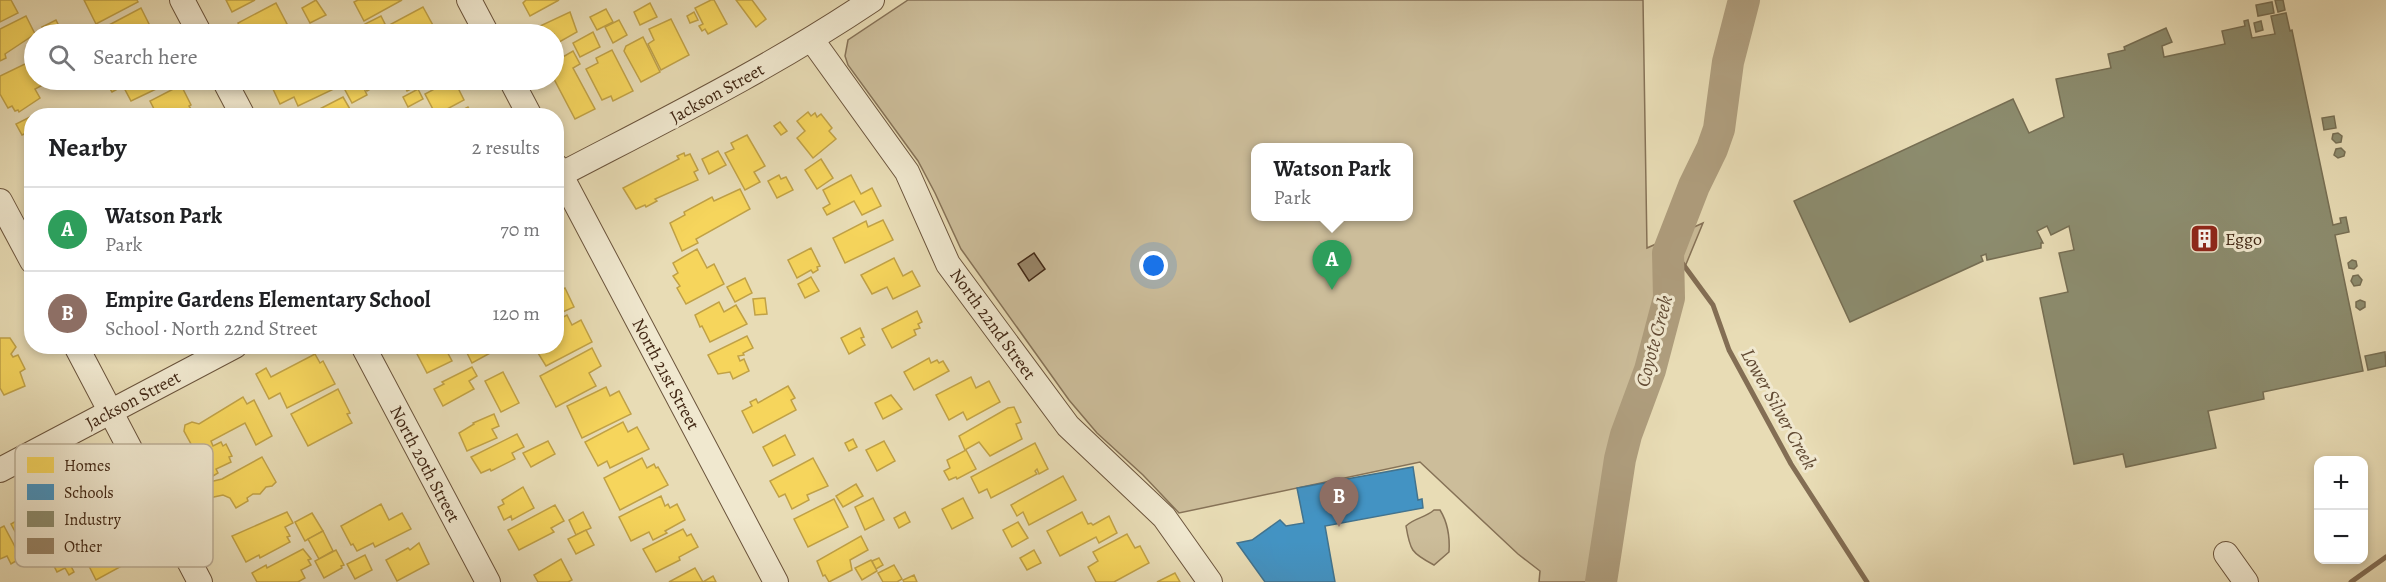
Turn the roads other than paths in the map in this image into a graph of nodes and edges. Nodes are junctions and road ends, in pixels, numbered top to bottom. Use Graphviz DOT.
graph roads {
  1 [pos="182,0"];
  2 [pos="469,0"];
  3 [pos="872,0"];
  4 [pos="195,24"];
  5 [pos="482,24"];
  6 [pos="812,40"];
  7 [pos="229,90"];
  8 [pos="516,90"];
  9 [pos="239,108"];
  10 [pos="526,108"];
  11 [pos="564,170"];
  12 [pos="564,184"];
  13 [pos="0,201"];
  14 [pos="24,246"];
  15 [pos="80,354"];
  16 [pos="220,354"];
  17 [pos="367,354"];
  18 [pos="110,412"];
  19 [pos="49,444"];
  20 [pos="127,444"];
  21 [pos="15,462"];
  22 [pos="0,470"];
  23 [pos="2226,554"];
  24 [pos="192,567"];
  25 [pos="200,582"];
  26 [pos="488,582"];
  27 [pos="776,582"];
  28 [pos="1210,582"];
  29 [pos="2246,582"];
  1 -- 4 [label="street"];
  2 -- 5 [label="street"];
  3 -- 6 [label="street, Jackson Street"];
  6 -- 11 [label="street, Jackson Street"];
  6 -- 28 [label="street, North 22nd Street"];
  7 -- 9 [label="street"];
  8 -- 10 [label="street"];
  12 -- 27 [label="street, North 21st Street"];
  13 -- 14 [label="street"];
  15 -- 18 [label="street"];
  16 -- 18 [label="street, Jackson Street"];
  17 -- 26 [label="street, North 20th Street"];
  18 -- 19 [label="street, Jackson Street"];
  18 -- 20 [label="street"];
  21 -- 22 [label="street, Jackson Street"];
  23 -- 29 [label="street"];
  24 -- 25 [label="street"];
}
